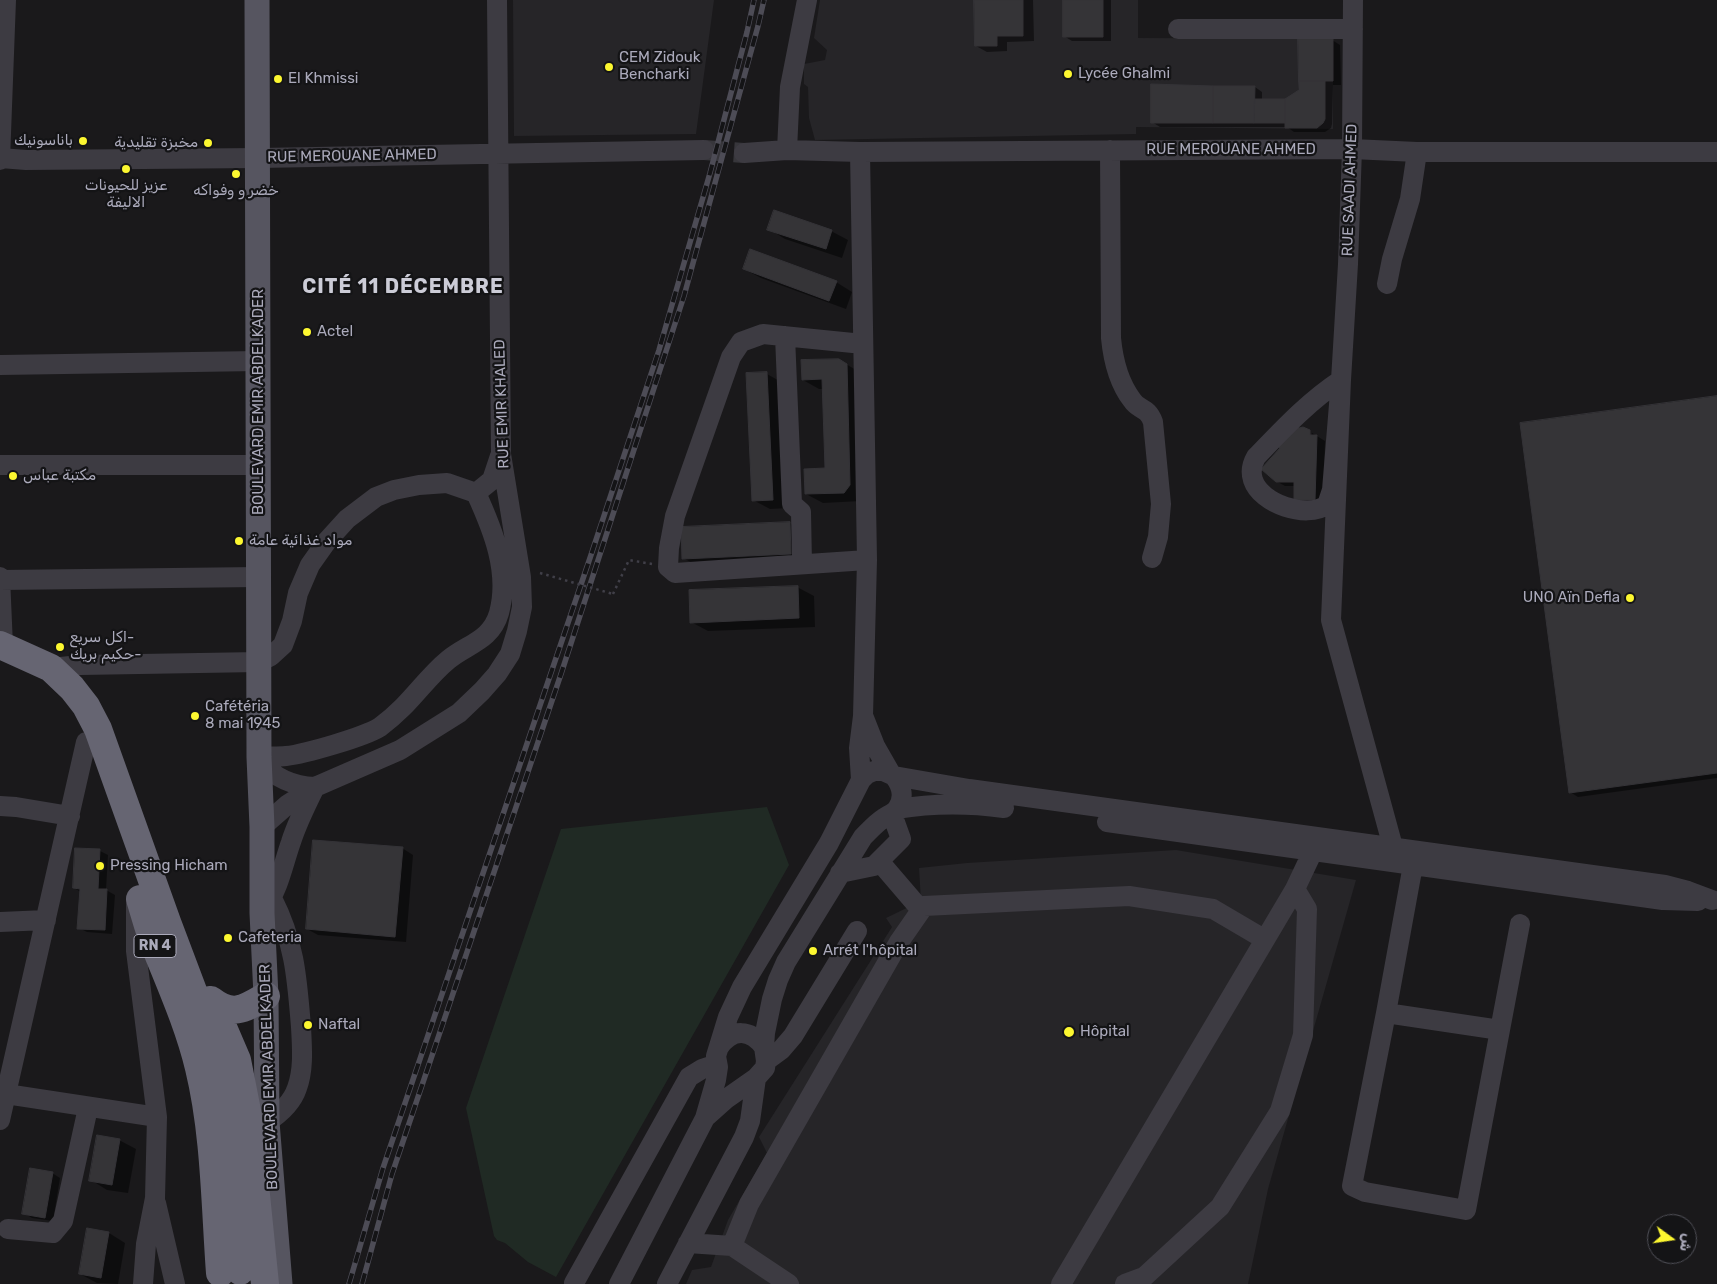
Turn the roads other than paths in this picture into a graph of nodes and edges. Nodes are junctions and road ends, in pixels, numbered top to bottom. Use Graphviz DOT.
graph roads {
  1 [pos="6,0"];
  2 [pos="257,0"];
  3 [pos="497,0"];
  4 [pos="807,0"];
  5 [pos="1353,0"];
  6 [pos="1178,29"];
  7 [pos="1353,30"];
  8 [pos="1352,149"];
  9 [pos="704,150"];
  10 [pos="787,150"];
  11 [pos="1110,150"];
  12 [pos="498,152"];
  13 [pos="860,152"];
  14 [pos="1417,152"];
  15 [pos="1717,152"];
  16 [pos="744,153"];
  17 [pos="259,158"];
  18 [pos="0,159"];
  19 [pos="1387,284"];
  20 [pos="785,336"];
  21 [pos="863,344"];
  22 [pos="258,361"];
  23 [pos="0,365"];
  24 [pos="1341,380"];
  25 [pos="501,454"];
  26 [pos="0,465"];
  27 [pos="259,465"];
  28 [pos="476,493"];
  29 [pos="1152,558"];
  30 [pos="867,560"];
  31 [pos="802,564"];
  32 [pos="258,577"];
  33 [pos="0,578"];
  34 [pos="1,652"];
  35 [pos="259,662"];
  36 [pos="50,668"];
  37 [pos="863,716"];
  38 [pos="86,742"];
  39 [pos="259,759"];
  40 [pos="892,775"];
  41 [pos="858,785"];
  42 [pos="315,788"];
  43 [pos="0,806"];
  44 [pos="891,813"];
  45 [pos="70,816"];
  46 [pos="262,827"];
  47 [pos="1393,848"];
  48 [pos="1313,851"];
  49 [pos="880,861"];
  50 [pos="1413,865"];
  51 [pos="840,873"];
  52 [pos="136,887"];
  53 [pos="1295,889"];
  54 [pos="1714,901"];
  55 [pos="267,905"];
  56 [pos="921,910"];
  57 [pos="46,920"];
  58 [pos="0,922"];
  59 [pos="1520,924"];
  60 [pos="857,931"];
  61 [pos="1264,939"];
  62 [pos="182,961"];
  63 [pos="266,996"];
  64 [pos="210,1000"];
  65 [pos="1386,1013"];
  66 [pos="1500,1030"];
  67 [pos="765,1054"];
  68 [pos="718,1060"];
  69 [pos="6,1068"];
  70 [pos="753,1080"];
  71 [pos="6,1094"];
  72 [pos="88,1108"];
  73 [pos="157,1118"];
  74 [pos="705,1118"];
  75 [pos="0,1120"];
  76 [pos="268,1122"];
  77 [pos="155,1198"];
  78 [pos="8,1229"];
  79 [pos="688,1243"];
  80 [pos="732,1246"];
  81 [pos="222,1276"];
  82 [pos="574,1283"];
  83 [pos="143,1284"];
  84 [pos="175,1284"];
  85 [pos="265,1284"];
  86 [pos="280,1284"];
  87 [pos="619,1284"];
  88 [pos="666,1284"];
  89 [pos="789,1284"];
  90 [pos="1061,1284"];
  91 [pos="1125,1284"];
  1 -- 18 [label="street"];
  2 -- 17 [label="main road, BOULEVARD EMIR ABDELKADER"];
  3 -- 12 [label="street, RUE EMIR KHALED"];
  4 -- 10 [label="street"];
  5 -- 7 [label="street, RUE SAADI AHMED"];
  6 -- 7 [label="street"];
  7 -- 8 [label="street, RUE SAADI AHMED"];
  8 -- 11 [label="street, RUE MEROUANE AHMED"];
  8 -- 14 [label="street, RUE MEROUANE AHMED"];
  8 -- 24 [label="street, RUE SAADI AHMED"];
  9 -- 12 [label="street, RUE MEROUANE AHMED"];
  10 -- 13 [label="street, RUE MEROUANE AHMED"];
  10 -- 16 [label="street, RUE MEROUANE AHMED"];
  11 -- 13 [label="street, RUE MEROUANE AHMED"];
  11 -- 29 [label="street"];
  12 -- 17 [label="street, RUE MEROUANE AHMED"];
  12 -- 25 [label="street, RUE EMIR KHALED"];
  13 -- 21 [label="street"];
  14 -- 15 [label="street, RUE MEROUANE AHMED"];
  14 -- 19 [label="street"];
  17 -- 18 [label="street, RUE MEROUANE AHMED"];
  17 -- 22 [label="main road, BOULEVARD EMIR ABDELKADER"];
  20 -- 21 [label="street"];
  20 -- 31 [label="street"];
  20 -- 31 [label="street"];
  21 -- 30 [label="street"];
  22 -- 23 [label="street"];
  22 -- 27 [label="main road, BOULEVARD EMIR ABDELKADER"];
  24 -- 24 [label="street, RUE SAADI AHMED"];
  24 -- 47 [label="street"];
  25 -- 28 [label="street"];
  25 -- 42 [label="street, RUE EMIR KHALED"];
  26 -- 27 [label="street"];
  27 -- 32 [label="main road, BOULEVARD EMIR ABDELKADER"];
  28 -- 35 [label="street"];
  28 -- 39 [label="street"];
  30 -- 31 [label="street"];
  30 -- 37 [label="street"];
  32 -- 33 [label="street"];
  32 -- 35 [label="main road, BOULEVARD EMIR ABDELKADER"];
  33 -- 34 [label="street"];
  34 -- 36 [label="highway, RN 4"];
  34 -- 38 [label="highway, RN 4"];
  35 -- 36 [label="street"];
  35 -- 39 [label="main road, BOULEVARD EMIR ABDELKADER"];
  36 -- 62 [label="highway, RN 4"];
  37 -- 40 [label="street"];
  37 -- 41 [label="street"];
  38 -- 45 [label="street"];
  38 -- 52 [label="highway, RN 4"];
  39 -- 42 [label="street"];
  39 -- 46 [label="main road, BOULEVARD EMIR ABDELKADER"];
  40 -- 41 [label="street"];
  40 -- 44 [label="street"];
  40 -- 47 [label="street"];
  41 -- 44 [label="street"];
  41 -- 68 [label="street"];
  42 -- 46 [label="street, RUE EMIR KHALED"];
  42 -- 55 [label="street"];
  43 -- 45 [label="street"];
  44 -- 48 [label="street"];
  44 -- 49 [label="street"];
  44 -- 51 [label="street"];
  45 -- 57 [label="street"];
  46 -- 55 [label="main road, BOULEVARD EMIR ABDELKADER"];
  47 -- 54 [label="street"];
  48 -- 50 [label="street"];
  48 -- 53 [label="street"];
  49 -- 51 [label="street"];
  49 -- 56 [label="street"];
  50 -- 54 [label="street"];
  50 -- 65 [label="street"];
  51 -- 67 [label="street"];
  52 -- 73 [label="street"];
  52 -- 81 [label="highway, RN 4"];
  53 -- 61 [label="street"];
  53 -- 91 [label="street"];
  55 -- 63 [label="main road, BOULEVARD EMIR ABDELKADER"];
  55 -- 76 [label="street"];
  56 -- 61 [label="street"];
  56 -- 80 [label="street"];
  57 -- 58 [label="street"];
  57 -- 69 [label="street"];
  59 -- 66 [label="street"];
  60 -- 67 [label="street"];
  61 -- 90 [label="street"];
  62 -- 64 [label="highway, RN 4"];
  62 -- 81 [label="highway, RN 4"];
  63 -- 64 [label="highway"];
  63 -- 76 [label="main road, BOULEVARD EMIR ABDELKADER"];
  64 -- 85 [label="highway, RN 4"];
  65 -- 66 [label="street"];
  65 -- 66 [label="street"];
  67 -- 68 [label="street"];
  67 -- 70 [label="street"];
  68 -- 70 [label="street"];
  68 -- 74 [label="street"];
  68 -- 82 [label="street"];
  69 -- 71 [label="street"];
  70 -- 74 [label="street"];
  70 -- 79 [label="street"];
  71 -- 72 [label="street"];
  71 -- 75 [label="street"];
  72 -- 73 [label="street"];
  72 -- 78 [label="street"];
  73 -- 77 [label="street"];
  74 -- 87 [label="street"];
  76 -- 86 [label="main road, BOULEVARD EMIR ABDELKADER"];
  77 -- 83 [label="street"];
  77 -- 84 [label="street"];
  79 -- 80 [label="street"];
  79 -- 88 [label="street"];
  80 -- 89 [label="street"];
}
